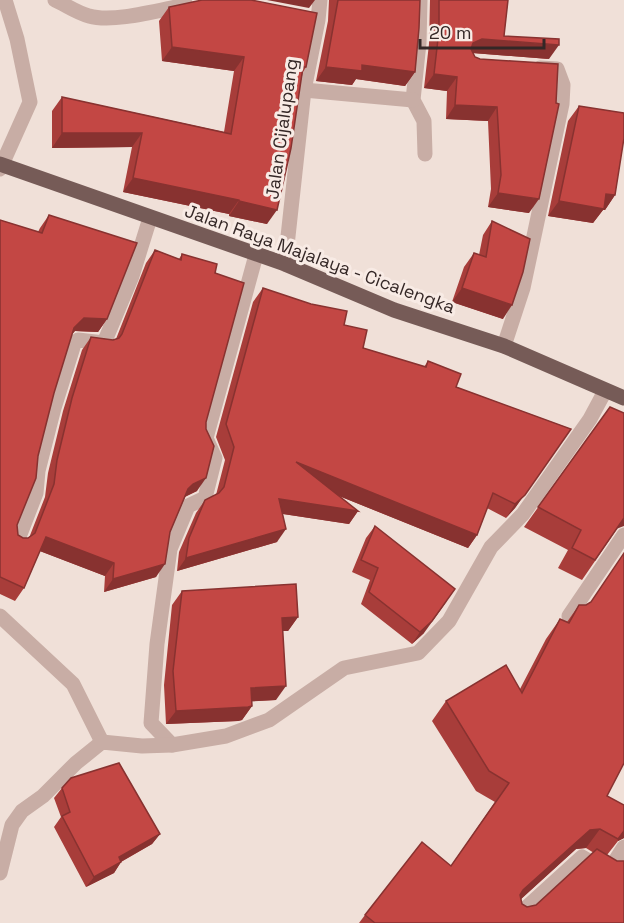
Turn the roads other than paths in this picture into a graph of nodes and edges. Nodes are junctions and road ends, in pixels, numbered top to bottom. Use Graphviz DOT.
graph roads {
  1 [pos="5,0"];
  2 [pos="55,0"];
  3 [pos="320,0"];
  4 [pos="420,0"];
  5 [pos="199,3"];
  6 [pos="525,67"];
  7 [pos="304,90"];
  8 [pos="414,100"];
  9 [pos="425,154"];
  10 [pos="0,166"];
  11 [pos="150,218"];
  12 [pos="256,255"];
  13 [pos="285,264"];
  14 [pos="504,346"];
  15 [pos="605,391"];
  16 [pos="624,398"];
  17 [pos="624,535"];
  18 [pos="17,542"];
  19 [pos="569,615"];
  20 [pos="0,616"];
  21 [pos="102,742"];
  22 [pos="172,745"];
  23 [pos="624,847"];
  24 [pos="0,873"];
  25 [pos="516,917"];
  1 -- 10 [label="street"];
  2 -- 5 [label="street"];
  3 -- 7 [label="street, Jalan Cijalupang"];
  4 -- 8 [label="street"];
  6 -- 14 [label="street"];
  7 -- 8 [label="street"];
  7 -- 13 [label="street, Jalan Cijalupang"];
  8 -- 9 [label="street"];
  10 -- 11 [label="main road, Jalan Raya Majalaya - Cicalengka"];
  11 -- 12 [label="main road, Jalan Raya Majalaya - Cicalengka"];
  11 -- 18 [label="street"];
  12 -- 13 [label="main road, Jalan Raya Majalaya - Cicalengka"];
  12 -- 22 [label="street"];
  13 -- 14 [label="main road, Jalan Raya Majalaya - Cicalengka"];
  14 -- 15 [label="main road, Jalan Raya Majalaya - Cicalengka"];
  15 -- 16 [label="main road, Jalan Raya Majalaya - Cicalengka"];
  15 -- 22 [label="street"];
  17 -- 19 [label="street"];
  20 -- 21 [label="street"];
  21 -- 22 [label="street"];
  21 -- 24 [label="street"];
  23 -- 25 [label="street"];
}
